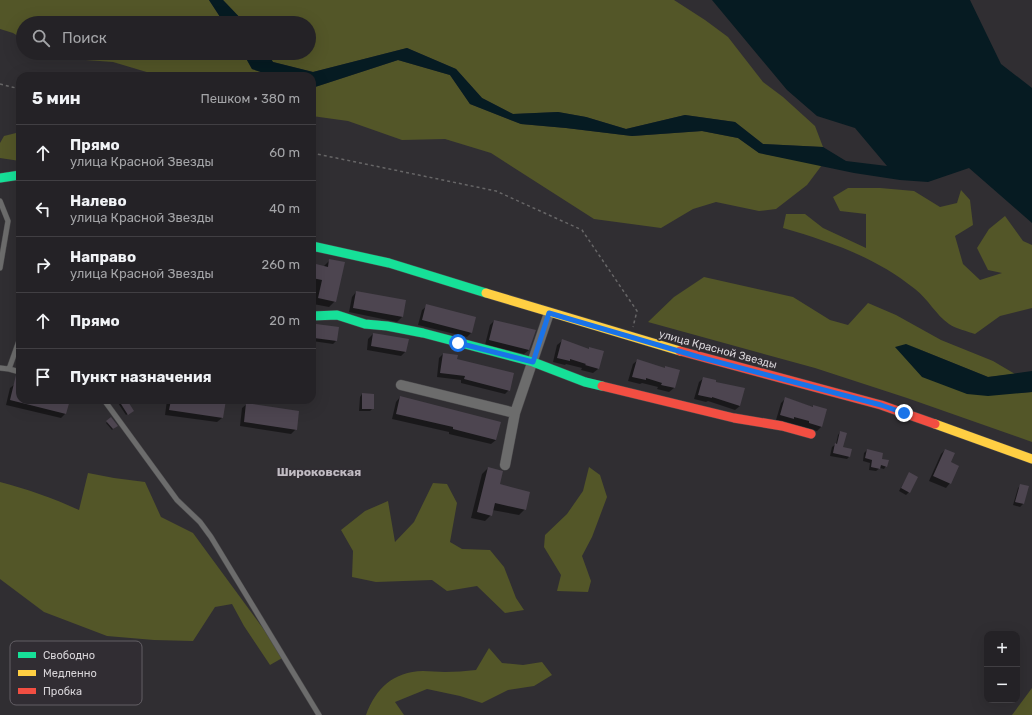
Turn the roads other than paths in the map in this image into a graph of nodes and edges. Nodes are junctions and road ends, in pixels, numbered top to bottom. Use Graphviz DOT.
graph roads {
  1 [pos="16,176"];
  2 [pos="0,178"];
  3 [pos="0,201"];
  4 [pos="316,247"];
  5 [pos="0,268"];
  6 [pos="549,313"];
  7 [pos="316,316"];
  8 [pos="16,350"];
  9 [pos="533,362"];
  10 [pos="0,368"];
  11 [pos="9,370"];
  12 [pos="16,371"];
  13 [pos="401,386"];
  14 [pos="107,404"];
  15 [pos="515,413"];
  16 [pos="811,434"];
  17 [pos="1032,459"];
  18 [pos="505,465"];
  19 [pos="319,715"];
  1 -- 2 [label="street"];
  3 -- 5 [label="lane"];
  4 -- 6 [label="street, улица Красной Звезды"];
  6 -- 9 [label="street"];
  6 -- 17 [label="street, улица Красной Звезды"];
  7 -- 9 [label="street"];
  8 -- 11 [label="lane"];
  9 -- 15 [label="street"];
  9 -- 16 [label="street"];
  10 -- 11 [label="lane"];
  11 -- 12 [label="lane"];
  13 -- 15 [label="street"];
  14 -- 19 [label="lane"];
  15 -- 18 [label="street"];
}
